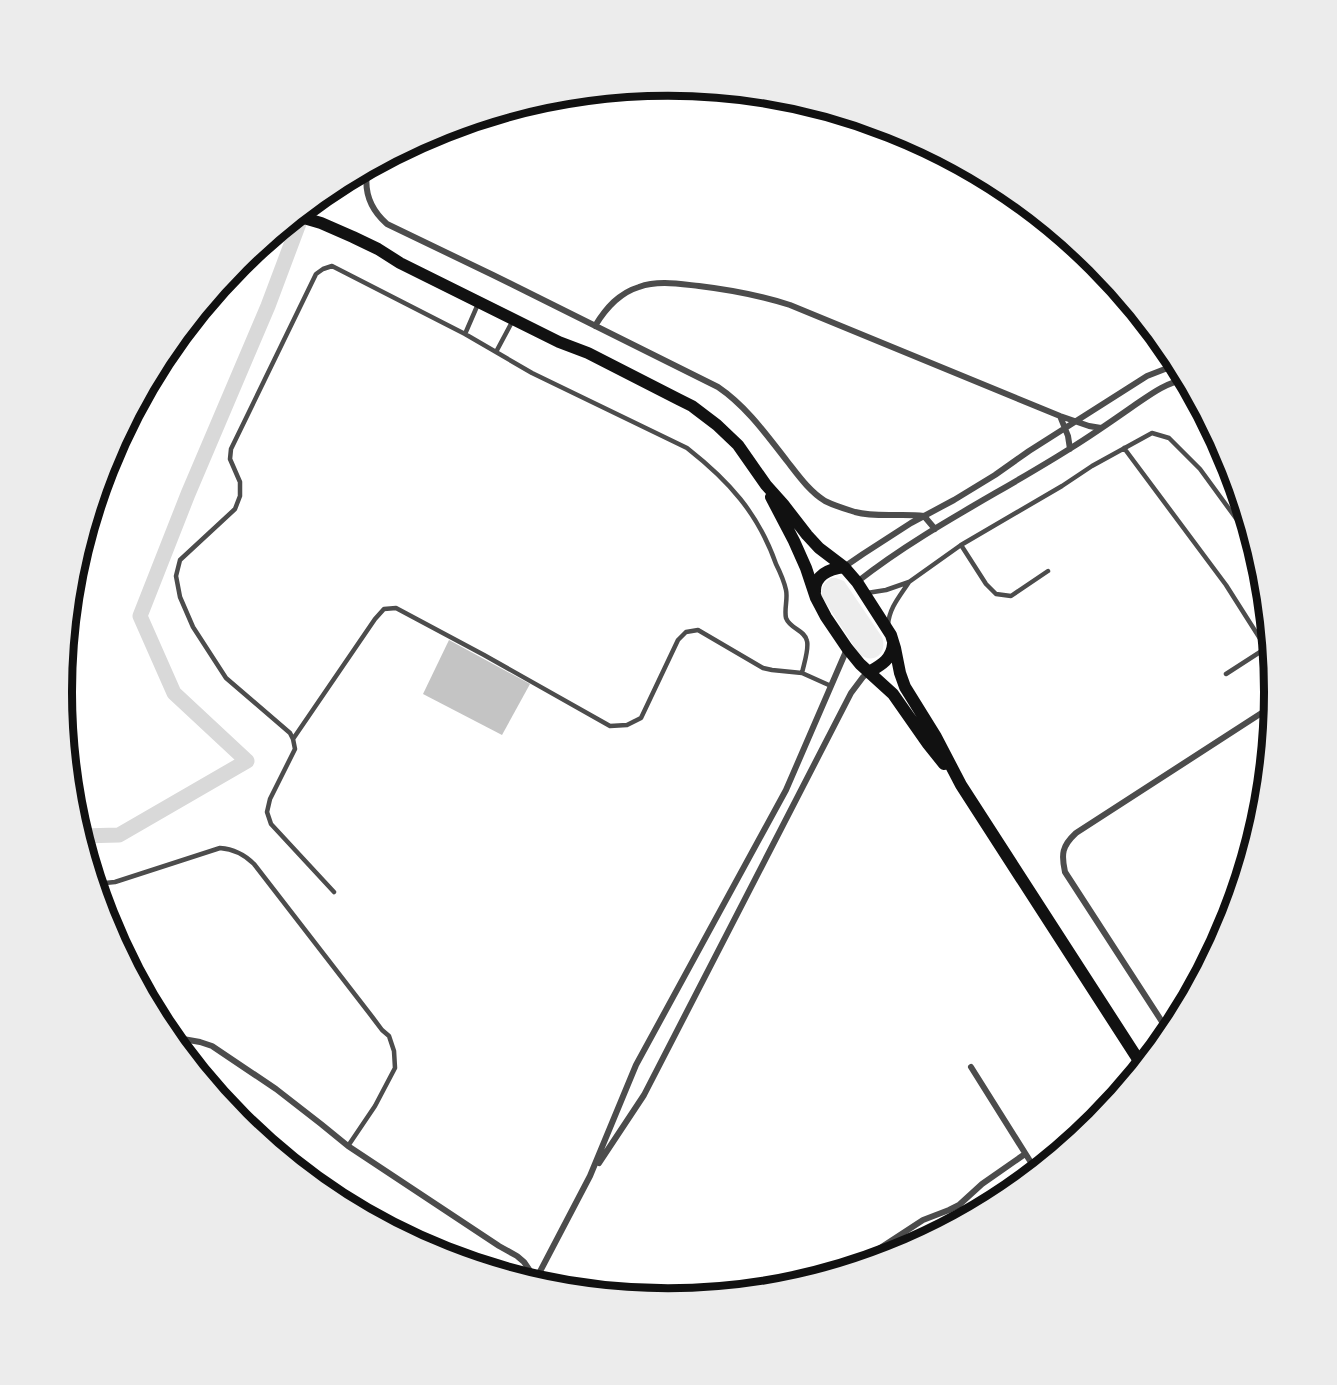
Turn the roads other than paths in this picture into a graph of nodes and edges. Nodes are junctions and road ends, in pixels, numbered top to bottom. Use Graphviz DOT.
graph roads {
  1 [pos="367,178"];
  2 [pos="306,219"];
  3 [pos="378,249"];
  4 [pos="479,302"];
  5 [pos="513,319"];
  6 [pos="595,326"];
  7 [pos="465,334"];
  8 [pos="496,352"];
  9 [pos="588,353"];
  10 [pos="1168,368"];
  11 [pos="1176,380"];
  12 [pos="1060,416"];
  13 [pos="1075,421"];
  14 [pos="1065,428"];
  15 [pos="1101,428"];
  16 [pos="1124,448"];
  17 [pos="1070,449"];
  18 [pos="766,485"];
  19 [pos="924,516"];
  20 [pos="1241,525"];
  21 [pos="934,529"];
  22 [pos="961,545"];
  23 [pos="844,567"];
  24 [pos="1048,571"];
  25 [pos="856,582"];
  26 [pos="909,582"];
  27 [pos="864,593"];
  28 [pos="816,598"];
  29 [pos="890,635"];
  30 [pos="1263,639"];
  31 [pos="847,648"];
  32 [pos="1264,650"];
  33 [pos="869,672"];
  34 [pos="802,673"];
  35 [pos="1226,674"];
  36 [pos="831,686"];
  37 [pos="1265,711"];
  38 [pos="293,739"];
  39 [pos="960,785"];
  40 [pos="104,883"];
  41 [pos="334,892"];
  42 [pos="1164,1024"];
  43 [pos="184,1040"];
  44 [pos="1139,1060"];
  45 [pos="971,1067"];
  46 [pos="348,1146"];
  47 [pos="1025,1154"];
  48 [pos="1033,1165"];
  49 [pos="590,1176"];
  50 [pos="874,1252"];
  51 [pos="531,1273"];
  52 [pos="540,1275"];
  1 -- 6 [label="street"];
  2 -- 3 [label="main road"];
  3 -- 4 [label="main road"];
  3 -- 9 [label="main road"];
  4 -- 5 [label="main road"];
  4 -- 7 [label="lane"];
  5 -- 8 [label="lane"];
  5 -- 9 [label="main road"];
  6 -- 12 [label="street"];
  6 -- 19 [label="street"];
  7 -- 8 [label="lane"];
  7 -- 38 [label="lane"];
  8 -- 34 [label="lane"];
  9 -- 18 [label="main road"];
  10 -- 13 [label="street"];
  11 -- 15 [label="street"];
  12 -- 13 [label="street"];
  12 -- 14 [label="street"];
  13 -- 14 [label="street"];
  13 -- 15 [label="street"];
  14 -- 17 [label="street"];
  14 -- 19 [label="street"];
  15 -- 17 [label="street"];
  16 -- 20 [label="lane"];
  16 -- 22 [label="lane"];
  16 -- 30 [label="lane"];
  17 -- 21 [label="street"];
  18 -- 23 [label="main road"];
  18 -- 28 [label="main road"];
  19 -- 21 [label="street"];
  19 -- 23 [label="street"];
  21 -- 25 [label="street"];
  22 -- 24 [label="lane"];
  22 -- 26 [label="lane"];
  23 -- 25 [label="main road"];
  23 -- 28 [label="main road"];
  25 -- 27 [label="main road"];
  26 -- 27 [label="lane"];
  26 -- 29 [label="lane"];
  27 -- 29 [label="main road"];
  28 -- 31 [label="main road"];
  29 -- 33 [label="main road"];
  29 -- 39 [label="main road"];
  31 -- 33 [label="main road"];
  31 -- 36 [label="street"];
  32 -- 35 [label="lane"];
  33 -- 39 [label="main road"];
  33 -- 49 [label="street"];
  34 -- 36 [label="lane"];
  34 -- 38 [label="lane"];
  36 -- 49 [label="street"];
  37 -- 42 [label="street"];
  38 -- 41 [label="lane"];
  39 -- 44 [label="main road"];
  40 -- 46 [label="lane"];
  43 -- 46 [label="street"];
  45 -- 47 [label="street"];
  46 -- 51 [label="street"];
  47 -- 48 [label="street"];
  47 -- 50 [label="street"];
  49 -- 52 [label="street"];
}
